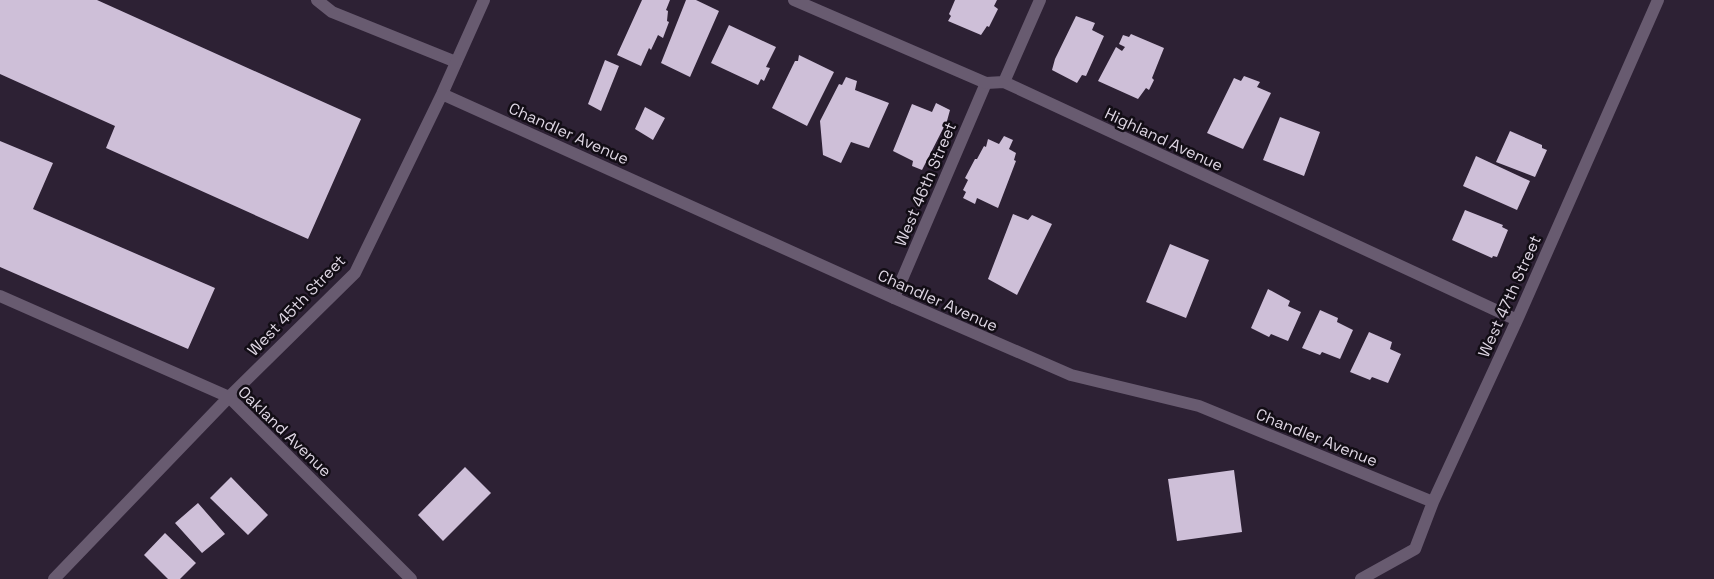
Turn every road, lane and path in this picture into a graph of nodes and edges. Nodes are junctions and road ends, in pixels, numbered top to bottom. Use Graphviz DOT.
graph roads {
  1 [pos="317,0"];
  2 [pos="484,0"];
  3 [pos="794,0"];
  4 [pos="1040,0"];
  5 [pos="1658,0"];
  6 [pos="456,62"];
  7 [pos="1004,82"];
  8 [pos="986,84"];
  9 [pos="442,94"];
  10 [pos="0,296"];
  11 [pos="894,298"];
  12 [pos="1517,320"];
  13 [pos="229,397"];
  14 [pos="1433,502"];
  15 [pos="54,579"];
  16 [pos="411,579"];
  17 [pos="1361,579"];
  1 -- 6 [label="street"];
  2 -- 6 [label="street, West 45th Street"];
  3 -- 8 [label="street"];
  4 -- 7 [label="street"];
  5 -- 12 [label="street, West 47th Street"];
  6 -- 9 [label="street, West 45th Street"];
  7 -- 8 [label="street"];
  7 -- 12 [label="street, Highland Avenue"];
  8 -- 11 [label="street, West 46th Street"];
  9 -- 11 [label="street, Chandler Avenue"];
  9 -- 13 [label="street, West 45th Street"];
  10 -- 13 [label="street, Oakland Avenue"];
  11 -- 14 [label="street, Chandler Avenue"];
  12 -- 14 [label="street, West 47th Street"];
  13 -- 15 [label="street, West 45th Street"];
  13 -- 16 [label="street, Oakland Avenue"];
  14 -- 17 [label="street, West 47th Street"];
}
